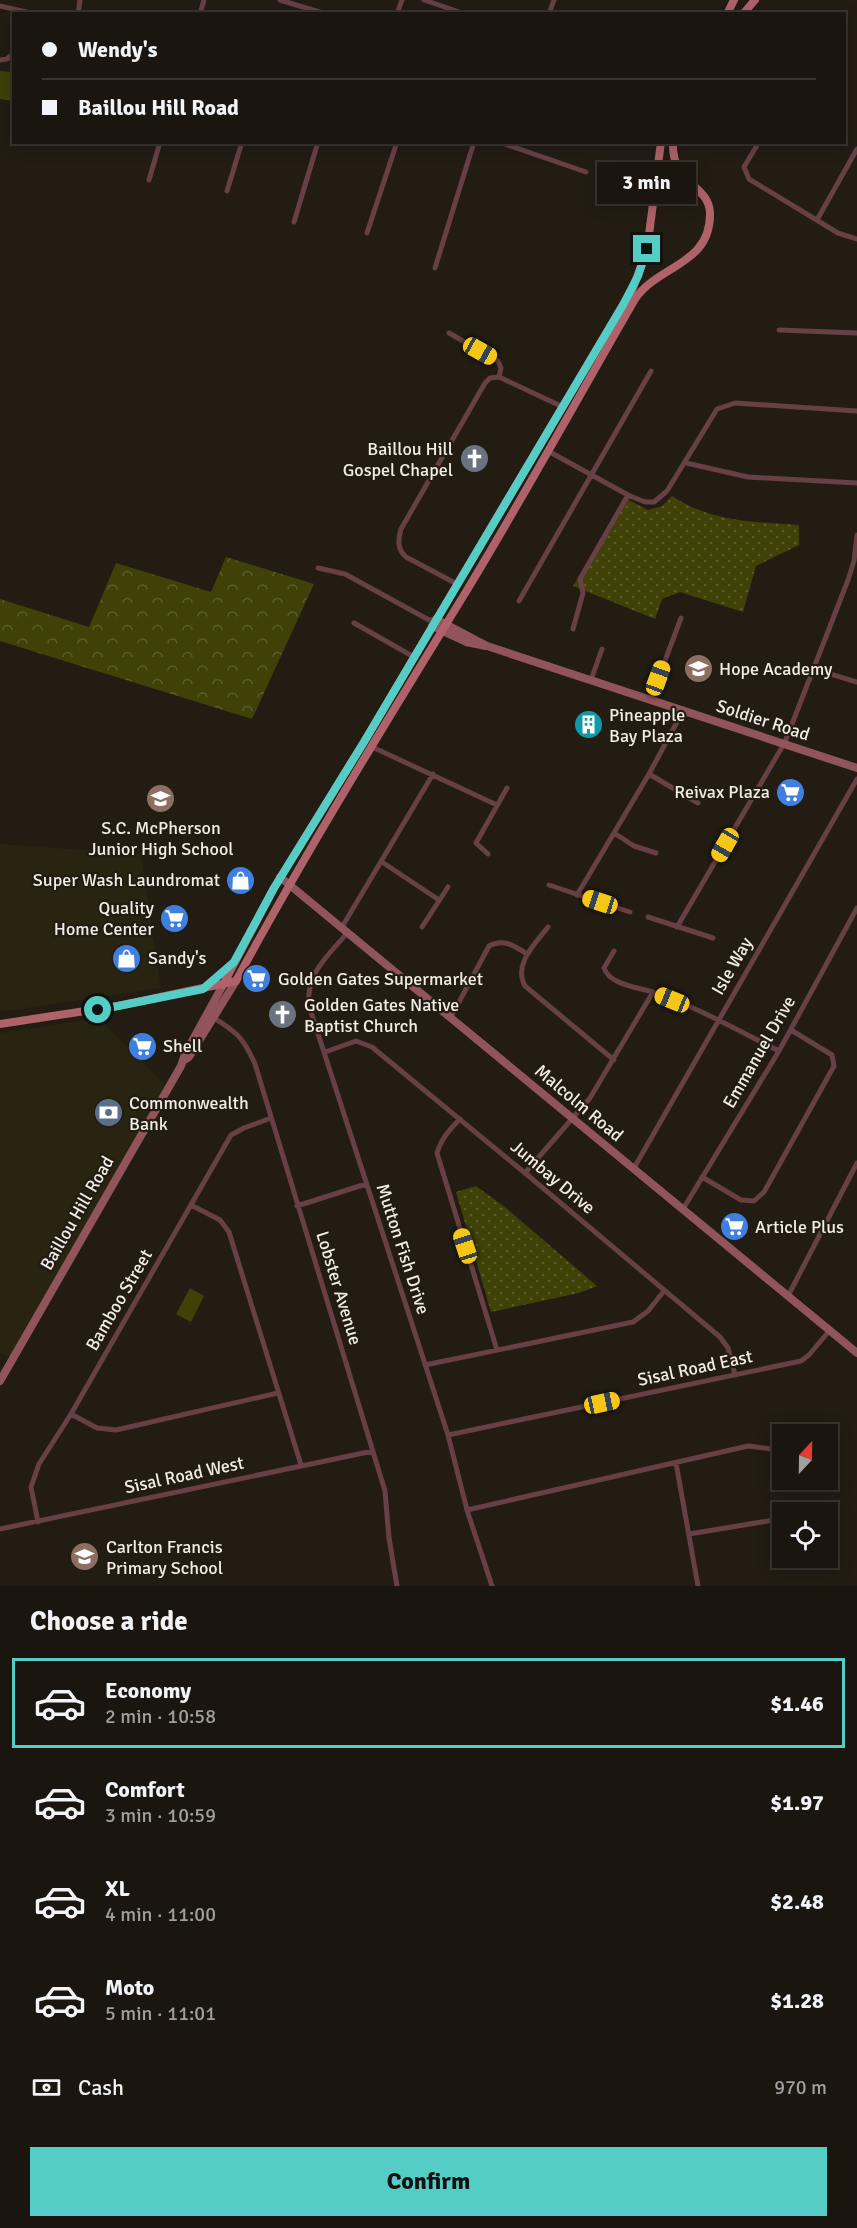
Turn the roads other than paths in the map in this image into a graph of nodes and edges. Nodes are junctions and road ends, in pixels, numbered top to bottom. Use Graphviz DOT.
graph roads {
  1 [pos="280,0"];
  2 [pos="424,0"];
  3 [pos="755,0"];
  4 [pos="0,6"];
  5 [pos="23,12"];
  6 [pos="319,12"];
  7 [pos="459,12"];
  8 [pos="745,12"];
  9 [pos="159,144"];
  10 [pos="241,144"];
  11 [pos="317,144"];
  12 [pos="396,144"];
  13 [pos="473,144"];
  14 [pos="507,144"];
  15 [pos="661,144"];
  16 [pos="673,144"];
  17 [pos="758,144"];
  18 [pos="857,149"];
  19 [pos="676,165"];
  20 [pos="657,169"];
  21 [pos="586,172"];
  22 [pos="149,180"];
  23 [pos="227,191"];
  24 [pos="817,220"];
  25 [pos="294,222"];
  26 [pos="367,233"];
  27 [pos="857,239"];
  28 [pos="435,268"];
  29 [pos="641,268"];
  30 [pos="658,278"];
  31 [pos="779,330"];
  32 [pos="449,333"];
  33 [pos="857,333"];
  34 [pos="651,371"];
  35 [pos="499,377"];
  36 [pos="563,407"];
  37 [pos="857,411"];
  38 [pos="547,450"];
  39 [pos="686,463"];
  40 [pos="592,475"];
  41 [pos="857,483"];
  42 [pos="628,495"];
  43 [pos="857,535"];
  44 [pos="318,568"];
  45 [pos="457,584"];
  46 [pos="519,601"];
  47 [pos="681,618"];
  48 [pos="432,622"];
  49 [pos="354,623"];
  50 [pos="443,628"];
  51 [pos="573,628"];
  52 [pos="602,649"];
  53 [pos="414,657"];
  54 [pos="814,669"];
  55 [pos="591,680"];
  56 [pos="857,682"];
  57 [pos="651,698"];
  58 [pos="684,709"];
  59 [pos="785,742"];
  60 [pos="368,744"];
  61 [pos="857,768"];
  62 [pos="433,774"];
  63 [pos="649,774"];
  64 [pos="857,779"];
  65 [pos="507,788"];
  66 [pos="699,803"];
  67 [pos="497,805"];
  68 [pos="614,833"];
  69 [pos="488,854"];
  70 [pos="656,854"];
  71 [pos="382,862"];
  72 [pos="280,878"];
  73 [pos="291,884"];
  74 [pos="549,885"];
  75 [pos="448,887"];
  76 [pos="577,895"];
  77 [pos="439,900"];
  78 [pos="857,908"];
  79 [pos="630,912"];
  80 [pos="648,918"];
  81 [pos="422,927"];
  82 [pos="548,927"];
  83 [pos="677,927"];
  84 [pos="345,929"];
  85 [pos="713,938"];
  86 [pos="614,951"];
  87 [pos="527,954"];
  88 [pos="234,962"];
  89 [pos="236,981"];
  90 [pos="223,985"];
  91 [pos="203,989"];
  92 [pos="653,992"];
  93 [pos="451,1017"];
  94 [pos="214,1018"];
  95 [pos="718,1020"];
  96 [pos="0,1024"];
  97 [pos="791,1030"];
  98 [pos="778,1051"];
  99 [pos="325,1052"];
  100 [pos="614,1060"];
  101 [pos="183,1061"];
  102 [pos="271,1118"];
  103 [pos="460,1119"];
  104 [pos="574,1119"];
  105 [pos="857,1163"];
  106 [pos="634,1168"];
  107 [pos="525,1173"];
  108 [pos="702,1178"];
  109 [pos="366,1184"];
  110 [pos="191,1205"];
  111 [pos="297,1206"];
  112 [pos="683,1209"];
  113 [pos="664,1291"];
  114 [pos="788,1296"];
  115 [pos="830,1330"];
  116 [pos="497,1350"];
  117 [pos="857,1353"];
  118 [pos="425,1365"];
  119 [pos="2,1371"];
  120 [pos="735,1375"];
  121 [pos="0,1381"];
  122 [pos="278,1393"];
  123 [pos="71,1414"];
  124 [pos="448,1435"];
  125 [pos="772,1449"];
  126 [pos="373,1450"];
  127 [pos="676,1463"];
  128 [pos="301,1466"];
  129 [pos="467,1510"];
  130 [pos="772,1520"];
  131 [pos="38,1522"];
  132 [pos="0,1529"];
  133 [pos="688,1534"];
  134 [pos="397,1586"];
  135 [pos="492,1586"];
  136 [pos="698,1586"];
  1 -- 6 [label="street"];
  2 -- 7 [label="street"];
  3 -- 8 [label="main road"];
  4 -- 5 [label="street"];
  9 -- 22 [label="street"];
  10 -- 23 [label="street"];
  11 -- 25 [label="street"];
  12 -- 26 [label="street"];
  13 -- 28 [label="street"];
  14 -- 21 [label="street"];
  15 -- 20 [label="main road, Baillou Hill Road"];
  16 -- 19 [label="main road"];
  17 -- 24 [label="street"];
  18 -- 24 [label="street"];
  19 -- 20 [label="main road"];
  19 -- 30 [label="main road, Baillou Hill Road"];
  20 -- 29 [label="main road, Baillou Hill Road"];
  24 -- 27 [label="street"];
  29 -- 30 [label="main road"];
  29 -- 36 [label="main road, Baillou Hill Road"];
  30 -- 38 [label="main road, Baillou Hill Road"];
  31 -- 33 [label="street"];
  32 -- 35 [label="street"];
  34 -- 40 [label="street"];
  35 -- 36 [label="street"];
  35 -- 45 [label="street"];
  36 -- 45 [label="main road, Baillou Hill Road"];
  37 -- 39 [label="street"];
  38 -- 40 [label="street"];
  38 -- 50 [label="main road, Baillou Hill Road"];
  39 -- 41 [label="street"];
  39 -- 42 [label="street"];
  40 -- 42 [label="street"];
  40 -- 46 [label="street"];
  42 -- 51 [label="street"];
  43 -- 54 [label="street"];
  44 -- 48 [label="street"];
  45 -- 48 [label="main road, Baillou Hill Road"];
  47 -- 57 [label="street"];
  48 -- 50 [label="main road, Soldier Road"];
  48 -- 53 [label="main road, Baillou Hill Road"];
  49 -- 53 [label="street"];
  50 -- 55 [label="main road, Soldier Road"];
  50 -- 60 [label="main road, Baillou Hill Road"];
  52 -- 55 [label="street"];
  53 -- 60 [label="main road, Baillou Hill Road"];
  54 -- 56 [label="street"];
  54 -- 59 [label="street"];
  55 -- 57 [label="main road, Soldier Road"];
  57 -- 58 [label="main road, Soldier Road"];
  58 -- 59 [label="main road, Soldier Road"];
  58 -- 63 [label="street"];
  59 -- 61 [label="main road, Soldier Road"];
  59 -- 83 [label="street"];
  60 -- 62 [label="street"];
  60 -- 72 [label="main road, Baillou Hill Road"];
  60 -- 73 [label="main road, Baillou Hill Road"];
  62 -- 67 [label="street"];
  62 -- 71 [label="street"];
  63 -- 66 [label="street"];
  63 -- 68 [label="street"];
  64 -- 95 [label="street, Isle Way"];
  65 -- 67 [label="street"];
  67 -- 69 [label="street"];
  68 -- 70 [label="street"];
  68 -- 76 [label="street"];
  71 -- 77 [label="street"];
  71 -- 84 [label="street"];
  72 -- 73 [label="main road, Malcolm Road"];
  72 -- 88 [label="main road, Baillou Hill Road"];
  73 -- 84 [label="main road, Malcolm Road"];
  73 -- 89 [label="main road, Baillou Hill Road"];
  74 -- 76 [label="street"];
  75 -- 77 [label="street"];
  76 -- 79 [label="street"];
  77 -- 81 [label="street"];
  78 -- 97 [label="street, Emmanuel Drive"];
  80 -- 83 [label="street"];
  82 -- 87 [label="street"];
  83 -- 85 [label="street"];
  84 -- 93 [label="main road, Malcolm Road"];
  84 -- 99 [label="street, Mutton Fish Drive"];
  86 -- 92 [label="street"];
  87 -- 93 [label="street"];
  87 -- 100 [label="street"];
  88 -- 90 [label="main road, Baillou Hill Road"];
  88 -- 91 [label="main road"];
  89 -- 90 [label="main road"];
  89 -- 94 [label="main road, Baillou Hill Road"];
  90 -- 91 [label="main road"];
  90 -- 101 [label="main road, Baillou Hill Road"];
  91 -- 96 [label="main road"];
  92 -- 95 [label="street"];
  92 -- 100 [label="street"];
  93 -- 104 [label="main road, Malcolm Road"];
  94 -- 101 [label="main road, Baillou Hill Road"];
  94 -- 102 [label="street, Lobster Avenue"];
  95 -- 98 [label="street"];
  95 -- 106 [label="street, Isle Way"];
  97 -- 98 [label="street, Emmanuel Drive"];
  97 -- 108 [label="street"];
  98 -- 108 [label="street, Emmanuel Drive"];
  99 -- 103 [label="street, Jumbay Drive"];
  99 -- 109 [label="street, Mutton Fish Drive"];
  100 -- 104 [label="street"];
  101 -- 119 [label="main road, Baillou Hill Road"];
  102 -- 110 [label="street, Bamboo Street"];
  102 -- 111 [label="street, Lobster Avenue"];
  103 -- 107 [label="street, Jumbay Drive"];
  103 -- 116 [label="street"];
  104 -- 106 [label="main road, Malcolm Road"];
  104 -- 107 [label="street"];
  105 -- 114 [label="street"];
  106 -- 112 [label="main road, Malcolm Road"];
  107 -- 113 [label="street, Jumbay Drive"];
  108 -- 112 [label="street, Emmanuel Drive"];
  109 -- 111 [label="street"];
  109 -- 118 [label="street, Mutton Fish Drive"];
  110 -- 122 [label="street"];
  110 -- 123 [label="street, Bamboo Street"];
  111 -- 126 [label="street, Lobster Avenue"];
  112 -- 114 [label="main road, Malcolm Road"];
  113 -- 116 [label="street"];
  113 -- 120 [label="street, Jumbay Drive"];
  114 -- 115 [label="main road, Malcolm Road"];
  115 -- 117 [label="main road, Malcolm Road"];
  115 -- 120 [label="street, Sisal Road East"];
  116 -- 118 [label="street"];
  118 -- 124 [label="street, Mutton Fish Drive"];
  119 -- 121 [label="main road, Baillou Hill Road"];
  120 -- 124 [label="street, Sisal Road East"];
  122 -- 123 [label="street"];
  122 -- 128 [label="street"];
  123 -- 131 [label="street, Bamboo Street"];
  124 -- 129 [label="street, Mutton Fish Drive"];
  125 -- 127 [label="street"];
  126 -- 128 [label="street, Sisal Road West"];
  126 -- 134 [label="street, Lobster Avenue"];
  127 -- 129 [label="street"];
  127 -- 133 [label="street"];
  128 -- 131 [label="street, Sisal Road West"];
  129 -- 135 [label="street, Mutton Fish Drive"];
  130 -- 133 [label="street"];
  131 -- 132 [label="street, Sisal Road West"];
  133 -- 136 [label="street"];
}
